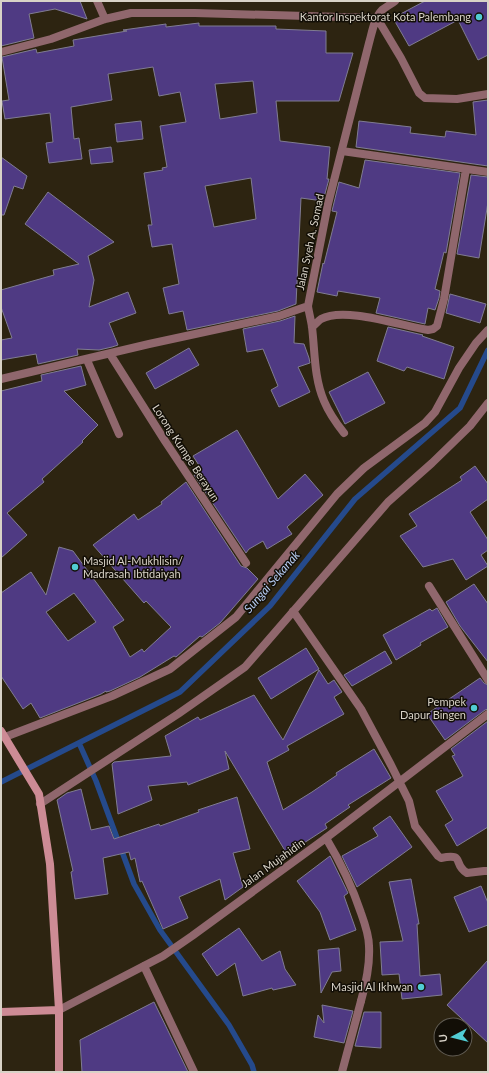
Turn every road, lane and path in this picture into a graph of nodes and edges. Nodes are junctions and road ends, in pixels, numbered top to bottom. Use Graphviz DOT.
graph roads {
  1 [pos="97,1"];
  2 [pos="395,1"];
  3 [pos="377,18"];
  4 [pos="105,19"];
  5 [pos="1,52"];
  6 [pos="488,94"];
  7 [pos="342,151"];
  8 [pos="466,169"];
  9 [pos="488,172"];
  10 [pos="308,306"];
  11 [pos="312,328"];
  12 [pos="488,330"];
  13 [pos="110,354"];
  14 [pos="87,360"];
  15 [pos="1,379"];
  16 [pos="488,403"];
  17 [pos="344,433"];
  18 [pos="120,434"];
  19 [pos="246,563"];
  20 [pos="428,586"];
  21 [pos="294,611"];
  22 [pos="488,680"];
  23 [pos="488,714"];
  24 [pos="5,737"];
  25 [pos="399,781"];
  26 [pos="40,804"];
  27 [pos="326,838"];
  28 [pos="488,871"];
  29 [pos="144,966"];
  30 [pos="59,1010"];
  31 [pos="1,1012"];
  32 [pos="59,1072"];
  33 [pos="194,1072"];
  34 [pos="342,1072"];
  1 -- 4 [label="street"];
  2 -- 3 [label="street, Jalan Syeh A. Somad"];
  3 -- 4 [label="street"];
  3 -- 6 [label="street"];
  3 -- 7 [label="street, Jalan Syeh A. Somad"];
  4 -- 5 [label="street"];
  7 -- 8 [label="street"];
  7 -- 10 [label="street, Jalan Syeh A. Somad"];
  8 -- 9 [label="street"];
  8 -- 11 [label="street"];
  10 -- 11 [label="street"];
  10 -- 13 [label="street, Jalan Syeh A. Somad"];
  11 -- 17 [label="street"];
  12 -- 24 [label="street"];
  13 -- 14 [label="street, Jalan Syeh A. Somad"];
  13 -- 19 [label="street, Lorong Kumpe Berayun"];
  14 -- 15 [label="street, Jalan Syeh A. Somad"];
  14 -- 18 [label="street"];
  16 -- 21 [label="street"];
  20 -- 22 [label="street"];
  21 -- 25 [label="street"];
  21 -- 26 [label="street"];
  23 -- 25 [label="street, Jalan Mujahidin"];
  24 -- 26 [label="street"];
  25 -- 27 [label="street, Jalan Mujahidin"];
  25 -- 28 [label="street"];
  26 -- 30 [label="street"];
  27 -- 29 [label="street, Jalan Mujahidin"];
  27 -- 34 [label="street"];
  29 -- 30 [label="street, Jalan Mujahidin"];
  29 -- 33 [label="street"];
  30 -- 31 [label="street"];
  30 -- 32 [label="street"];
}
